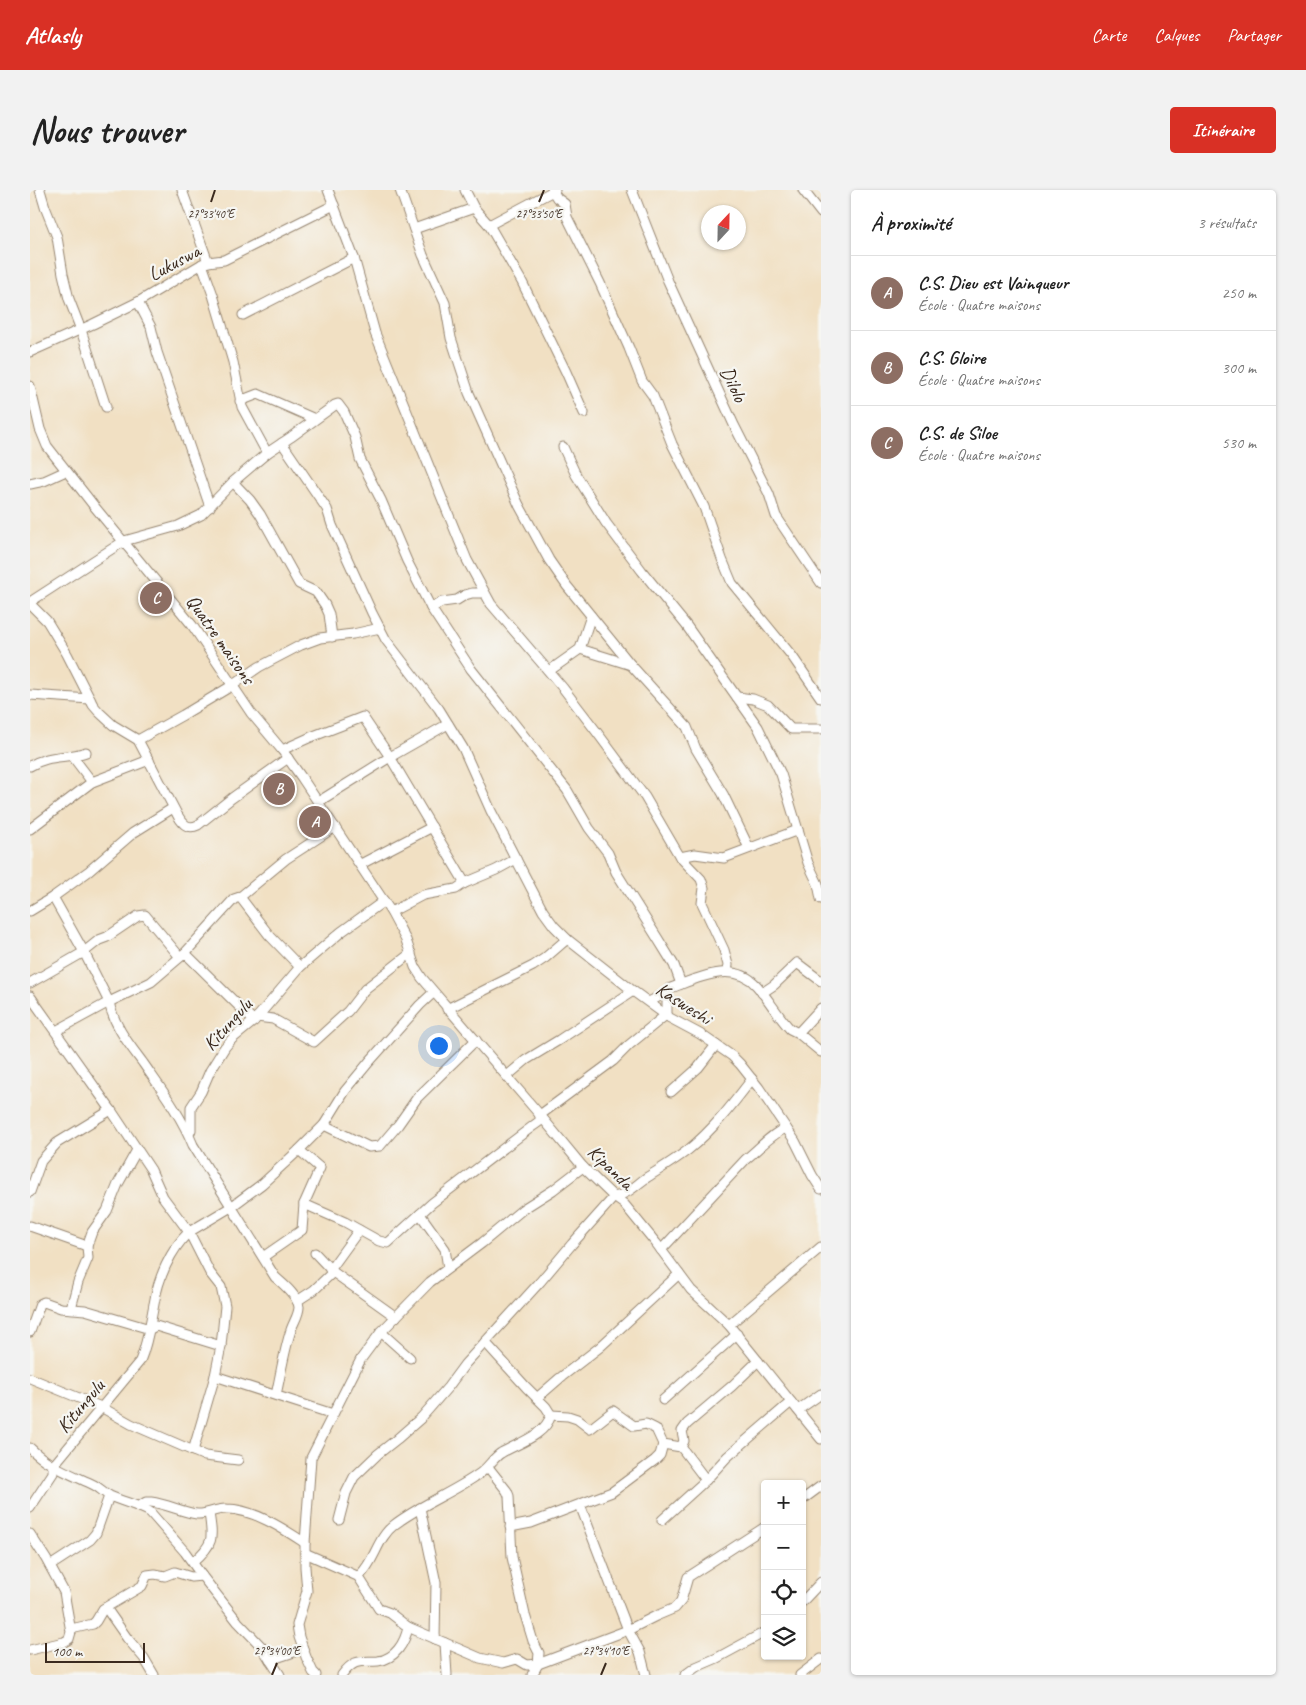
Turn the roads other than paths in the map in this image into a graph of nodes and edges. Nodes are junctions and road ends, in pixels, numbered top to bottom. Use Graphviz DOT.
graph roads {
  1 [pos="40,190"];
  2 [pos="182,190"];
  3 [pos="328,190"];
  4 [pos="400,190"];
  5 [pos="466,190"];
  6 [pos="553,190"];
  7 [pos="632,190"];
  8 [pos="803,190"];
  9 [pos="334,205"];
  10 [pos="474,208"];
  11 [pos="821,213"];
  12 [pos="489,225"];
  13 [pos="414,229"];
  14 [pos="354,258"];
  15 [pos="205,263"];
  16 [pos="138,302"];
  17 [pos="243,315"];
  18 [pos="81,330"];
  19 [pos="30,352"];
  20 [pos="30,388"];
  21 [pos="240,401"];
  22 [pos="106,407"];
  23 [pos="584,412"];
  24 [pos="315,419"];
  25 [pos="282,443"];
  26 [pos="563,446"];
  27 [pos="267,453"];
  28 [pos="66,471"];
  29 [pos="233,482"];
  30 [pos="30,484"];
  31 [pos="210,507"];
  32 [pos="124,541"];
  33 [pos="821,583"];
  34 [pos="484,594"];
  35 [pos="30,603"];
  36 [pos="431,608"];
  37 [pos="592,616"];
  38 [pos="380,628"];
  39 [pos="332,637"];
  40 [pos="580,649"];
  41 [pos="631,665"];
  42 [pos="549,671"];
  43 [pos="233,685"];
  44 [pos="30,695"];
  45 [pos="737,697"];
  46 [pos="821,698"];
  47 [pos="90,699"];
  48 [pos="448,724"];
  49 [pos="821,729"];
  50 [pos="138,740"];
  51 [pos="282,750"];
  52 [pos="86,752"];
  53 [pos="72,757"];
  54 [pos="390,757"];
  55 [pos="288,758"];
  56 [pos="148,760"];
  57 [pos="30,766"];
  58 [pos="92,782"];
  59 [pos="318,802"];
  60 [pos="173,808"];
  61 [pos="335,827"];
  62 [pos="432,827"];
  63 [pos="30,829"];
  64 [pos="798,830"];
  65 [pos="749,848"];
  66 [pos="353,853"];
  67 [pos="378,856"];
  68 [pos="680,858"];
  69 [pos="516,859"];
  70 [pos="361,864"];
  71 [pos="465,883"];
  72 [pos="54,897"];
  73 [pos="240,897"];
  74 [pos="821,899"];
  75 [pos="384,901"];
  76 [pos="30,911"];
  77 [pos="391,912"];
  78 [pos="567,939"];
  79 [pos="84,952"];
  80 [pos="411,954"];
  81 [pos="183,955"];
  82 [pos="300,967"];
  83 [pos="727,972"];
  84 [pos="821,981"];
  85 [pos="30,983"];
  86 [pos="681,984"];
  87 [pos="633,991"];
  88 [pos="433,992"];
  89 [pos="667,992"];
  90 [pos="762,993"];
  91 [pos="30,996"];
  92 [pos="109,1002"];
  93 [pos="649,1002"];
  94 [pos="447,1008"];
  95 [pos="821,1008"];
  96 [pos="667,1014"];
  97 [pos="255,1019"];
  98 [pos="56,1031"];
  99 [pos="798,1033"];
  100 [pos="476,1040"];
  101 [pos="716,1045"];
  102 [pos="821,1052"];
  103 [pos="507,1076"];
  104 [pos="752,1079"];
  105 [pos="671,1092"];
  106 [pos="111,1110"];
  107 [pos="191,1112"];
  108 [pos="540,1115"];
  109 [pos="179,1118"];
  110 [pos="324,1125"];
  111 [pos="786,1128"];
  112 [pos="189,1134"];
  113 [pos="137,1150"];
  114 [pos="299,1150"];
  115 [pos="30,1161"];
  116 [pos="41,1161"];
  117 [pos="583,1167"];
  118 [pos="821,1189"];
  119 [pos="30,1192"];
  120 [pos="614,1197"];
  121 [pos="304,1204"];
  122 [pos="230,1207"];
  123 [pos="420,1214"];
  124 [pos="30,1226"];
  125 [pos="358,1230"];
  126 [pos="189,1232"];
  127 [pos="88,1246"];
  128 [pos="821,1247"];
  129 [pos="661,1250"];
  130 [pos="315,1253"];
  131 [pos="263,1257"];
  132 [pos="448,1268"];
  133 [pos="332,1271"];
  134 [pos="678,1274"];
  135 [pos="297,1301"];
  136 [pos="71,1308"];
  137 [pos="396,1317"];
  138 [pos="729,1325"];
  139 [pos="150,1329"];
  140 [pos="30,1332"];
  141 [pos="381,1332"];
  142 [pos="737,1334"];
  143 [pos="485,1342"];
  144 [pos="221,1346"];
  145 [pos="410,1358"];
  146 [pos="758,1361"];
  147 [pos="215,1376"];
  148 [pos="30,1378"];
  149 [pos="821,1394"];
  150 [pos="276,1395"];
  151 [pos="537,1398"];
  152 [pos="662,1400"];
  153 [pos="790,1402"];
  154 [pos="100,1407"];
  155 [pos="798,1410"];
  156 [pos="333,1414"];
  157 [pos="552,1415"];
  158 [pos="821,1439"];
  159 [pos="663,1444"];
  160 [pos="681,1447"];
  161 [pos="30,1448"];
  162 [pos="193,1451"];
  163 [pos="238,1460"];
  164 [pos="53,1466"];
  165 [pos="488,1467"];
  166 [pos="706,1480"];
  167 [pos="821,1486"];
  168 [pos="110,1496"];
  169 [pos="806,1497"];
  170 [pos="580,1504"];
  171 [pos="138,1507"];
  172 [pos="30,1508"];
  173 [pos="420,1508"];
  174 [pos="209,1513"];
  175 [pos="340,1520"];
  176 [pos="662,1520"];
  177 [pos="510,1526"];
  178 [pos="761,1530"];
  179 [pos="30,1534"];
  180 [pos="305,1543"];
  181 [pos="305,1553"];
  182 [pos="193,1562"];
  183 [pos="50,1566"];
  184 [pos="202,1576"];
  185 [pos="358,1576"];
  186 [pos="821,1582"];
  187 [pos="806,1598"];
  188 [pos="106,1608"];
  189 [pos="408,1628"];
  190 [pos="71,1629"];
  191 [pos="628,1630"];
  192 [pos="761,1634"];
  193 [pos="435,1639"];
  194 [pos="445,1643"];
  195 [pos="303,1649"];
  196 [pos="30,1650"];
  197 [pos="821,1659"];
  198 [pos="270,1660"];
  199 [pos="538,1664"];
  200 [pos="154,1675"];
  201 [pos="280,1675"];
  202 [pos="316,1675"];
  203 [pos="342,1675"];
  204 [pos="447,1675"];
  205 [pos="532,1675"];
  206 [pos="646,1675"];
  207 [pos="685,1675"];
  208 [pos="800,1675"];
  1 -- 18 [label="street"];
  2 -- 15 [label="street"];
  3 -- 9 [label="street"];
  4 -- 13 [label="street"];
  5 -- 10 [label="street"];
  6 -- 12 [label="street"];
  6 -- 46 [label="street"];
  7 -- 33 [label="street, Dilolo"];
  8 -- 11 [label="street"];
  9 -- 14 [label="street"];
  9 -- 15 [label="street, Lukuswa"];
  10 -- 12 [label="street"];
  10 -- 13 [label="street"];
  12 -- 23 [label="street"];
  13 -- 37 [label="street"];
  14 -- 17 [label="street"];
  14 -- 34 [label="street"];
  15 -- 16 [label="street, Lukuswa"];
  15 -- 21 [label="street"];
  16 -- 18 [label="street, Lukuswa"];
  16 -- 31 [label="street"];
  18 -- 19 [label="street, Lukuswa"];
  18 -- 22 [label="street"];
  20 -- 28 [label="street, Quatre maisons"];
  21 -- 24 [label="street"];
  21 -- 27 [label="street"];
  24 -- 25 [label="street"];
  24 -- 36 [label="street"];
  25 -- 27 [label="street"];
  25 -- 38 [label="street, Kasweshi"];
  26 -- 45 [label="street"];
  27 -- 29 [label="street"];
  28 -- 30 [label="street"];
  28 -- 32 [label="street, Quatre maisons"];
  29 -- 31 [label="street"];
  29 -- 39 [label="street"];
  31 -- 32 [label="street"];
  32 -- 35 [label="street"];
  32 -- 43 [label="street, Quatre maisons"];
  34 -- 36 [label="street"];
  34 -- 42 [label="street"];
  35 -- 47 [label="street"];
  36 -- 86 [label="street"];
  37 -- 40 [label="street"];
  37 -- 41 [label="street"];
  38 -- 39 [label="street"];
  38 -- 48 [label="street, Kasweshi"];
  39 -- 43 [label="street"];
  40 -- 41 [label="street"];
  40 -- 42 [label="street"];
  41 -- 65 [label="street"];
  42 -- 68 [label="street"];
  43 -- 50 [label="street"];
  43 -- 51 [label="street, Quatre maisons"];
  44 -- 47 [label="street"];
  45 -- 49 [label="street"];
  45 -- 64 [label="street"];
  47 -- 50 [label="street"];
  48 -- 54 [label="street"];
  48 -- 69 [label="street, Kasweshi"];
  50 -- 56 [label="street"];
  51 -- 54 [label="street"];
  51 -- 55 [label="street, Quatre maisons"];
  52 -- 53 [label="street"];
  53 -- 57 [label="street"];
  53 -- 58 [label="street"];
  54 -- 59 [label="street"];
  54 -- 62 [label="street"];
  55 -- 59 [label="street, Quatre maisons"];
  55 -- 60 [label="street"];
  56 -- 58 [label="street"];
  56 -- 60 [label="street"];
  58 -- 63 [label="street"];
  59 -- 61 [label="street, Quatre maisons"];
  60 -- 72 [label="street"];
  61 -- 66 [label="street, Quatre maisons"];
  61 -- 73 [label="street"];
  62 -- 67 [label="street"];
  62 -- 71 [label="street"];
  64 -- 65 [label="street"];
  64 -- 74 [label="street"];
  65 -- 68 [label="street"];
  66 -- 67 [label="street"];
  66 -- 70 [label="street, Quatre maisons"];
  67 -- 70 [label="street"];
  68 -- 83 [label="street"];
  69 -- 71 [label="street"];
  69 -- 78 [label="street, Kasweshi"];
  70 -- 75 [label="street, Quatre maisons"];
  71 -- 77 [label="street"];
  72 -- 76 [label="street"];
  72 -- 79 [label="street"];
  73 -- 81 [label="street"];
  73 -- 82 [label="street"];
  75 -- 77 [label="street, Quatre maisons"];
  75 -- 82 [label="street, Kitungulu"];
  77 -- 80 [label="street, Kipanda"];
  78 -- 87 [label="street, Kasweshi"];
  78 -- 94 [label="street"];
  79 -- 81 [label="street"];
  79 -- 85 [label="street"];
  79 -- 92 [label="street"];
  80 -- 88 [label="street, Kipanda"];
  80 -- 97 [label="street"];
  81 -- 92 [label="street"];
  81 -- 97 [label="street"];
  82 -- 97 [label="street, Kitungulu"];
  83 -- 86 [label="street"];
  83 -- 90 [label="street"];
  84 -- 90 [label="street"];
  86 -- 89 [label="street"];
  87 -- 93 [label="street, Kasweshi"];
  87 -- 103 [label="street"];
  88 -- 94 [label="street, Kipanda"];
  88 -- 110 [label="street, Kitungulu"];
  89 -- 93 [label="street"];
  89 -- 96 [label="street"];
  90 -- 99 [label="street"];
  91 -- 98 [label="street"];
  92 -- 98 [label="street"];
  92 -- 109 [label="street"];
  93 -- 96 [label="street, Kasweshi"];
  94 -- 100 [label="street, Kipanda"];
  95 -- 99 [label="street"];
  96 -- 101 [label="street, Kasweshi"];
  96 -- 108 [label="street"];
  97 -- 107 [label="street, Kitungulu"];
  98 -- 106 [label="street"];
  99 -- 102 [label="street"];
  100 -- 103 [label="street, Kipanda"];
  100 -- 110 [label="street"];
  101 -- 104 [label="street, Kasweshi"];
  101 -- 105 [label="street"];
  103 -- 108 [label="street, Kipanda"];
  104 -- 111 [label="street, Kasweshi"];
  104 -- 120 [label="street"];
  106 -- 113 [label="street"];
  106 -- 116 [label="street"];
  107 -- 109 [label="street"];
  107 -- 112 [label="street, Kitungulu"];
  108 -- 117 [label="street, Kipanda"];
  108 -- 123 [label="street"];
  109 -- 112 [label="street"];
  110 -- 114 [label="street, Kitungulu"];
  111 -- 118 [label="street, Kasweshi"];
  111 -- 129 [label="street"];
  112 -- 122 [label="street"];
  113 -- 126 [label="street"];
  113 -- 127 [label="street"];
  114 -- 121 [label="street"];
  114 -- 122 [label="street, Kitungulu"];
  115 -- 116 [label="street"];
  116 -- 119 [label="street"];
  117 -- 120 [label="street, Kipanda"];
  117 -- 132 [label="street"];
  120 -- 129 [label="street, Kipanda"];
  120 -- 143 [label="street"];
  121 -- 125 [label="street"];
  121 -- 131 [label="street"];
  122 -- 126 [label="street, Kitungulu"];
  122 -- 131 [label="street"];
  123 -- 125 [label="street"];
  123 -- 132 [label="street"];
  124 -- 127 [label="street"];
  125 -- 133 [label="street"];
  126 -- 139 [label="street, Kitungulu"];
  126 -- 144 [label="street"];
  127 -- 136 [label="street"];
  128 -- 138 [label="street"];
  129 -- 134 [label="street, Kipanda"];
  130 -- 133 [label="street"];
  131 -- 135 [label="street"];
  132 -- 137 [label="street"];
  133 -- 135 [label="street"];
  133 -- 137 [label="street"];
  134 -- 138 [label="street, Kipanda"];
  134 -- 151 [label="street"];
  135 -- 150 [label="street"];
  136 -- 139 [label="street"];
  136 -- 140 [label="street"];
  137 -- 141 [label="street"];
  138 -- 142 [label="street, Kipanda"];
  139 -- 144 [label="street"];
  139 -- 154 [label="street, Kitungulu"];
  141 -- 145 [label="street"];
  141 -- 156 [label="street"];
  142 -- 146 [label="street, Kipanda"];
  142 -- 152 [label="street"];
  143 -- 151 [label="street"];
  143 -- 175 [label="street"];
  144 -- 147 [label="street"];
  146 -- 153 [label="street, Kipanda"];
  146 -- 160 [label="street"];
  147 -- 150 [label="street"];
  147 -- 162 [label="street"];
  148 -- 154 [label="street"];
  149 -- 155 [label="street"];
  150 -- 156 [label="street"];
  151 -- 157 [label="street"];
  153 -- 155 [label="street, Kipanda"];
  153 -- 166 [label="street"];
  154 -- 162 [label="street"];
  154 -- 164 [label="street, Kitungulu"];
  155 -- 158 [label="street, Kipanda"];
  156 -- 180 [label="street"];
  157 -- 159 [label="street"];
  157 -- 165 [label="street"];
  159 -- 160 [label="street"];
  159 -- 170 [label="street"];
  160 -- 166 [label="street"];
  161 -- 164 [label="street"];
  162 -- 163 [label="street"];
  164 -- 168 [label="street"];
  164 -- 172 [label="street, Kitungulu"];
  165 -- 173 [label="street"];
  165 -- 177 [label="street"];
  166 -- 176 [label="street"];
  167 -- 169 [label="street"];
  168 -- 171 [label="street"];
  168 -- 183 [label="street"];
  170 -- 177 [label="street"];
  170 -- 191 [label="street"];
  171 -- 174 [label="street"];
  171 -- 182 [label="street"];
  173 -- 185 [label="street"];
  173 -- 193 [label="street"];
  174 -- 180 [label="street"];
  174 -- 182 [label="street"];
  177 -- 199 [label="street"];
  178 -- 191 [label="street"];
  179 -- 183 [label="street"];
  180 -- 181 [label="street"];
  181 -- 185 [label="street"];
  181 -- 195 [label="street"];
  182 -- 184 [label="street"];
  183 -- 190 [label="street"];
  184 -- 188 [label="street"];
  184 -- 198 [label="street"];
  185 -- 189 [label="street"];
  186 -- 187 [label="street"];
  188 -- 190 [label="street"];
  188 -- 200 [label="street"];
  189 -- 193 [label="street"];
  189 -- 203 [label="street"];
  190 -- 196 [label="street"];
  191 -- 199 [label="street"];
  191 -- 206 [label="street"];
  192 -- 207 [label="street"];
  193 -- 194 [label="street"];
  194 -- 199 [label="street"];
  194 -- 204 [label="street"];
  195 -- 198 [label="street"];
  195 -- 202 [label="street"];
  197 -- 208 [label="street"];
  198 -- 201 [label="street"];
  199 -- 205 [label="street"];
}
